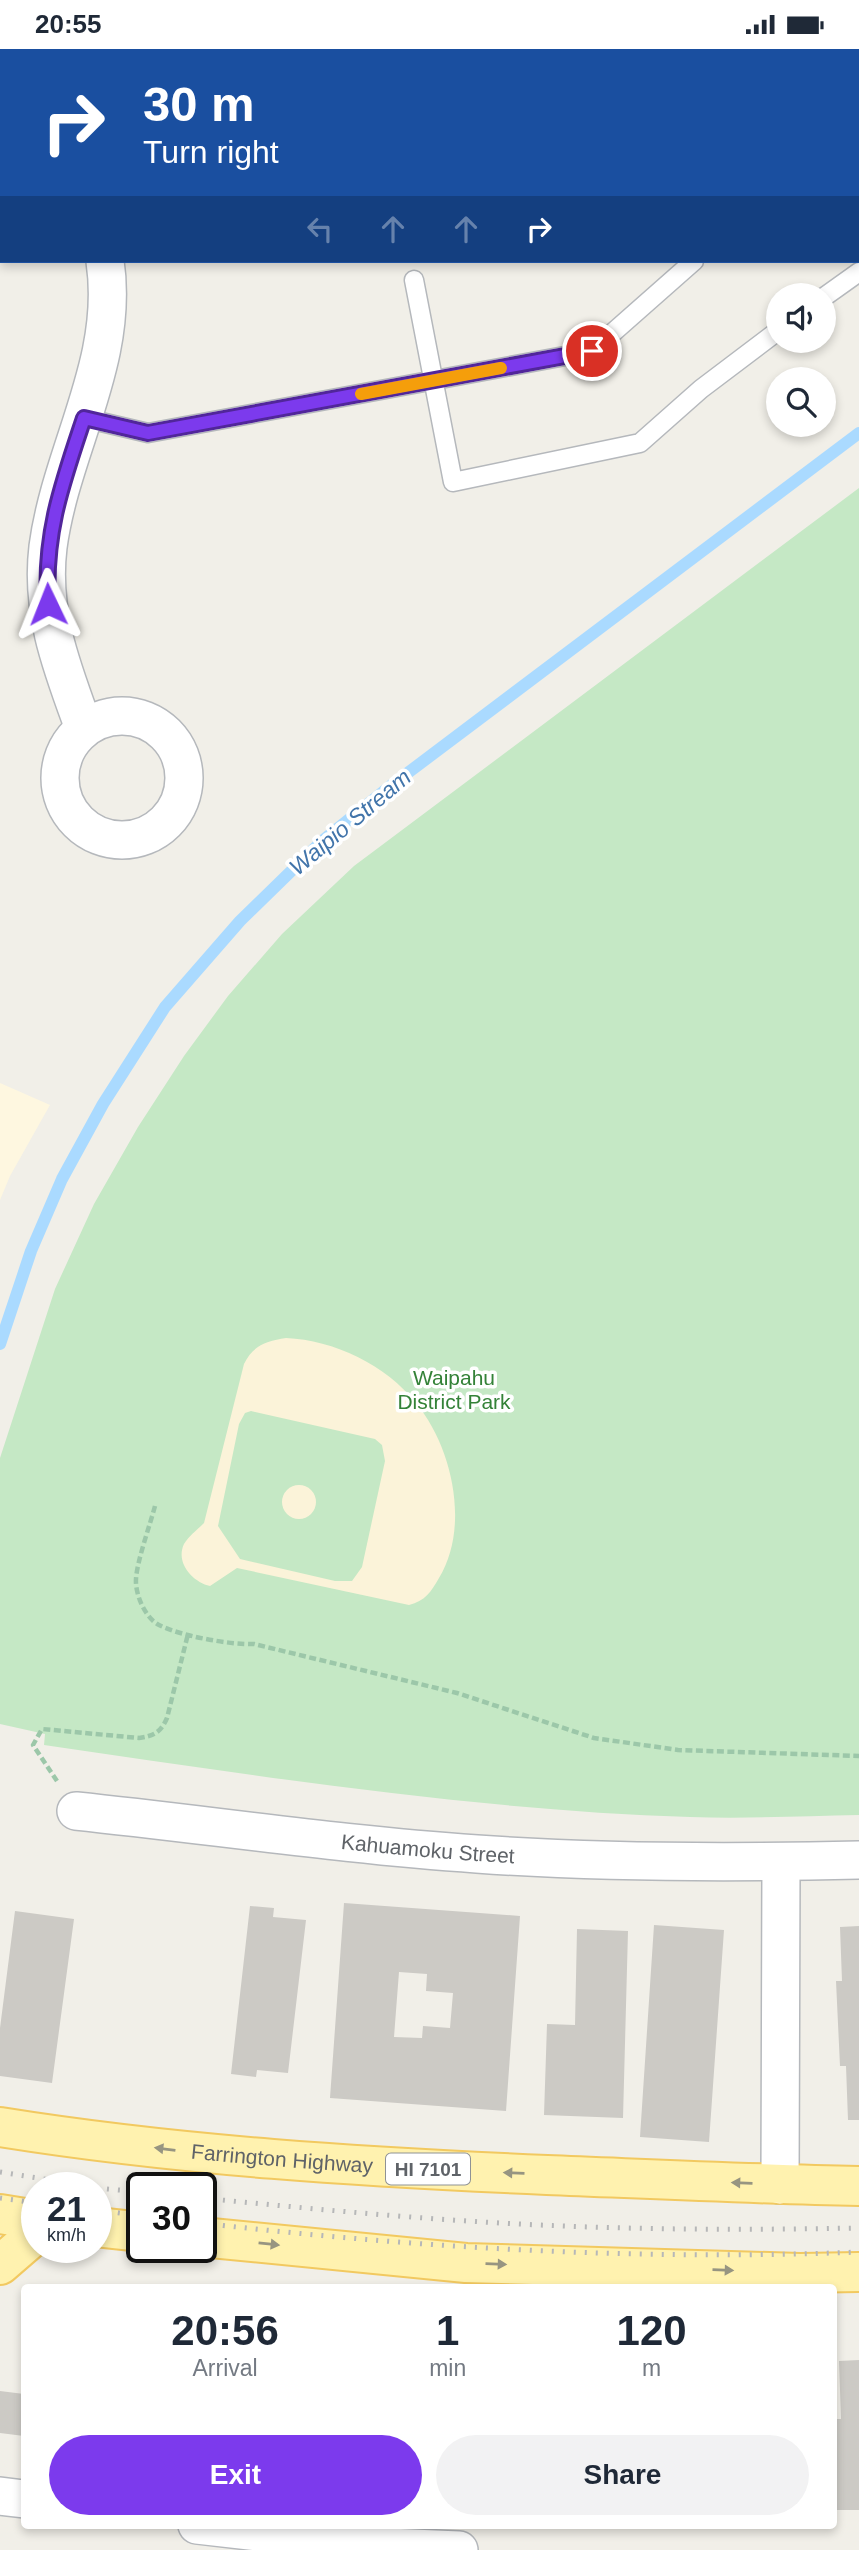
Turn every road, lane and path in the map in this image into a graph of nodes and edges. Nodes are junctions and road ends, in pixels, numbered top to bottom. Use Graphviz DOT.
graph roads {
  1 [pos="106,263"];
  2 [pos="692,263"];
  3 [pos="859,272"];
  4 [pos="414,281"];
  5 [pos="836,288"];
  6 [pos="766,340"];
  7 [pos="434,381"];
  8 [pos="84,418"];
  9 [pos="84,729"];
  10 [pos="155,1506"];
  11 [pos="188,1634"];
  12 [pos="859,1756"];
  13 [pos="76,1811"];
  14 [pos="859,1860"];
  15 [pos="781,1862"];
  16 [pos="0,2127"];
  17 [pos="780,2185"];
  18 [pos="859,2186"];
  19 [pos="0,2214"];
  20 [pos="21,2217"];
  21 [pos="217,2239"];
  22 [pos="21,2247"];
  23 [pos="0,2265"];
  24 [pos="859,2272"];
  25 [pos="0,2496"];
  26 [pos="21,2500"];
  27 [pos="232,2529"];
  28 [pos="459,2550"];
  1 -- 8 [label="street"];
  2 -- 7 [label="lane"];
  3 -- 5 [label="lane"];
  4 -- 7 [label="lane"];
  6 -- 7 [label="lane"];
  7 -- 8 [label="lane"];
  8 -- 9 [label="street"];
  10 -- 11 [label="path"];
  11 -- 12 [label="path"];
  11 -- 13 [label="path"];
  13 -- 15 [label="street, Kahuamoku Street"];
  14 -- 15 [label="street, Kahuamoku Street"];
  15 -- 17 [label="street"];
  17 -- 16 [label="main road, Farrington Highway / HI 7101, one-way"];
  17 -- 18 [label="main road, Farrington Highway / HI 7101"];
  19 -- 20 [label="main road"];
  21 -- 24 [label="main road, one-way"];
  22 -- 23 [label="main road"];
  25 -- 26 [label="street"];
  27 -- 28 [label="street"];
}
